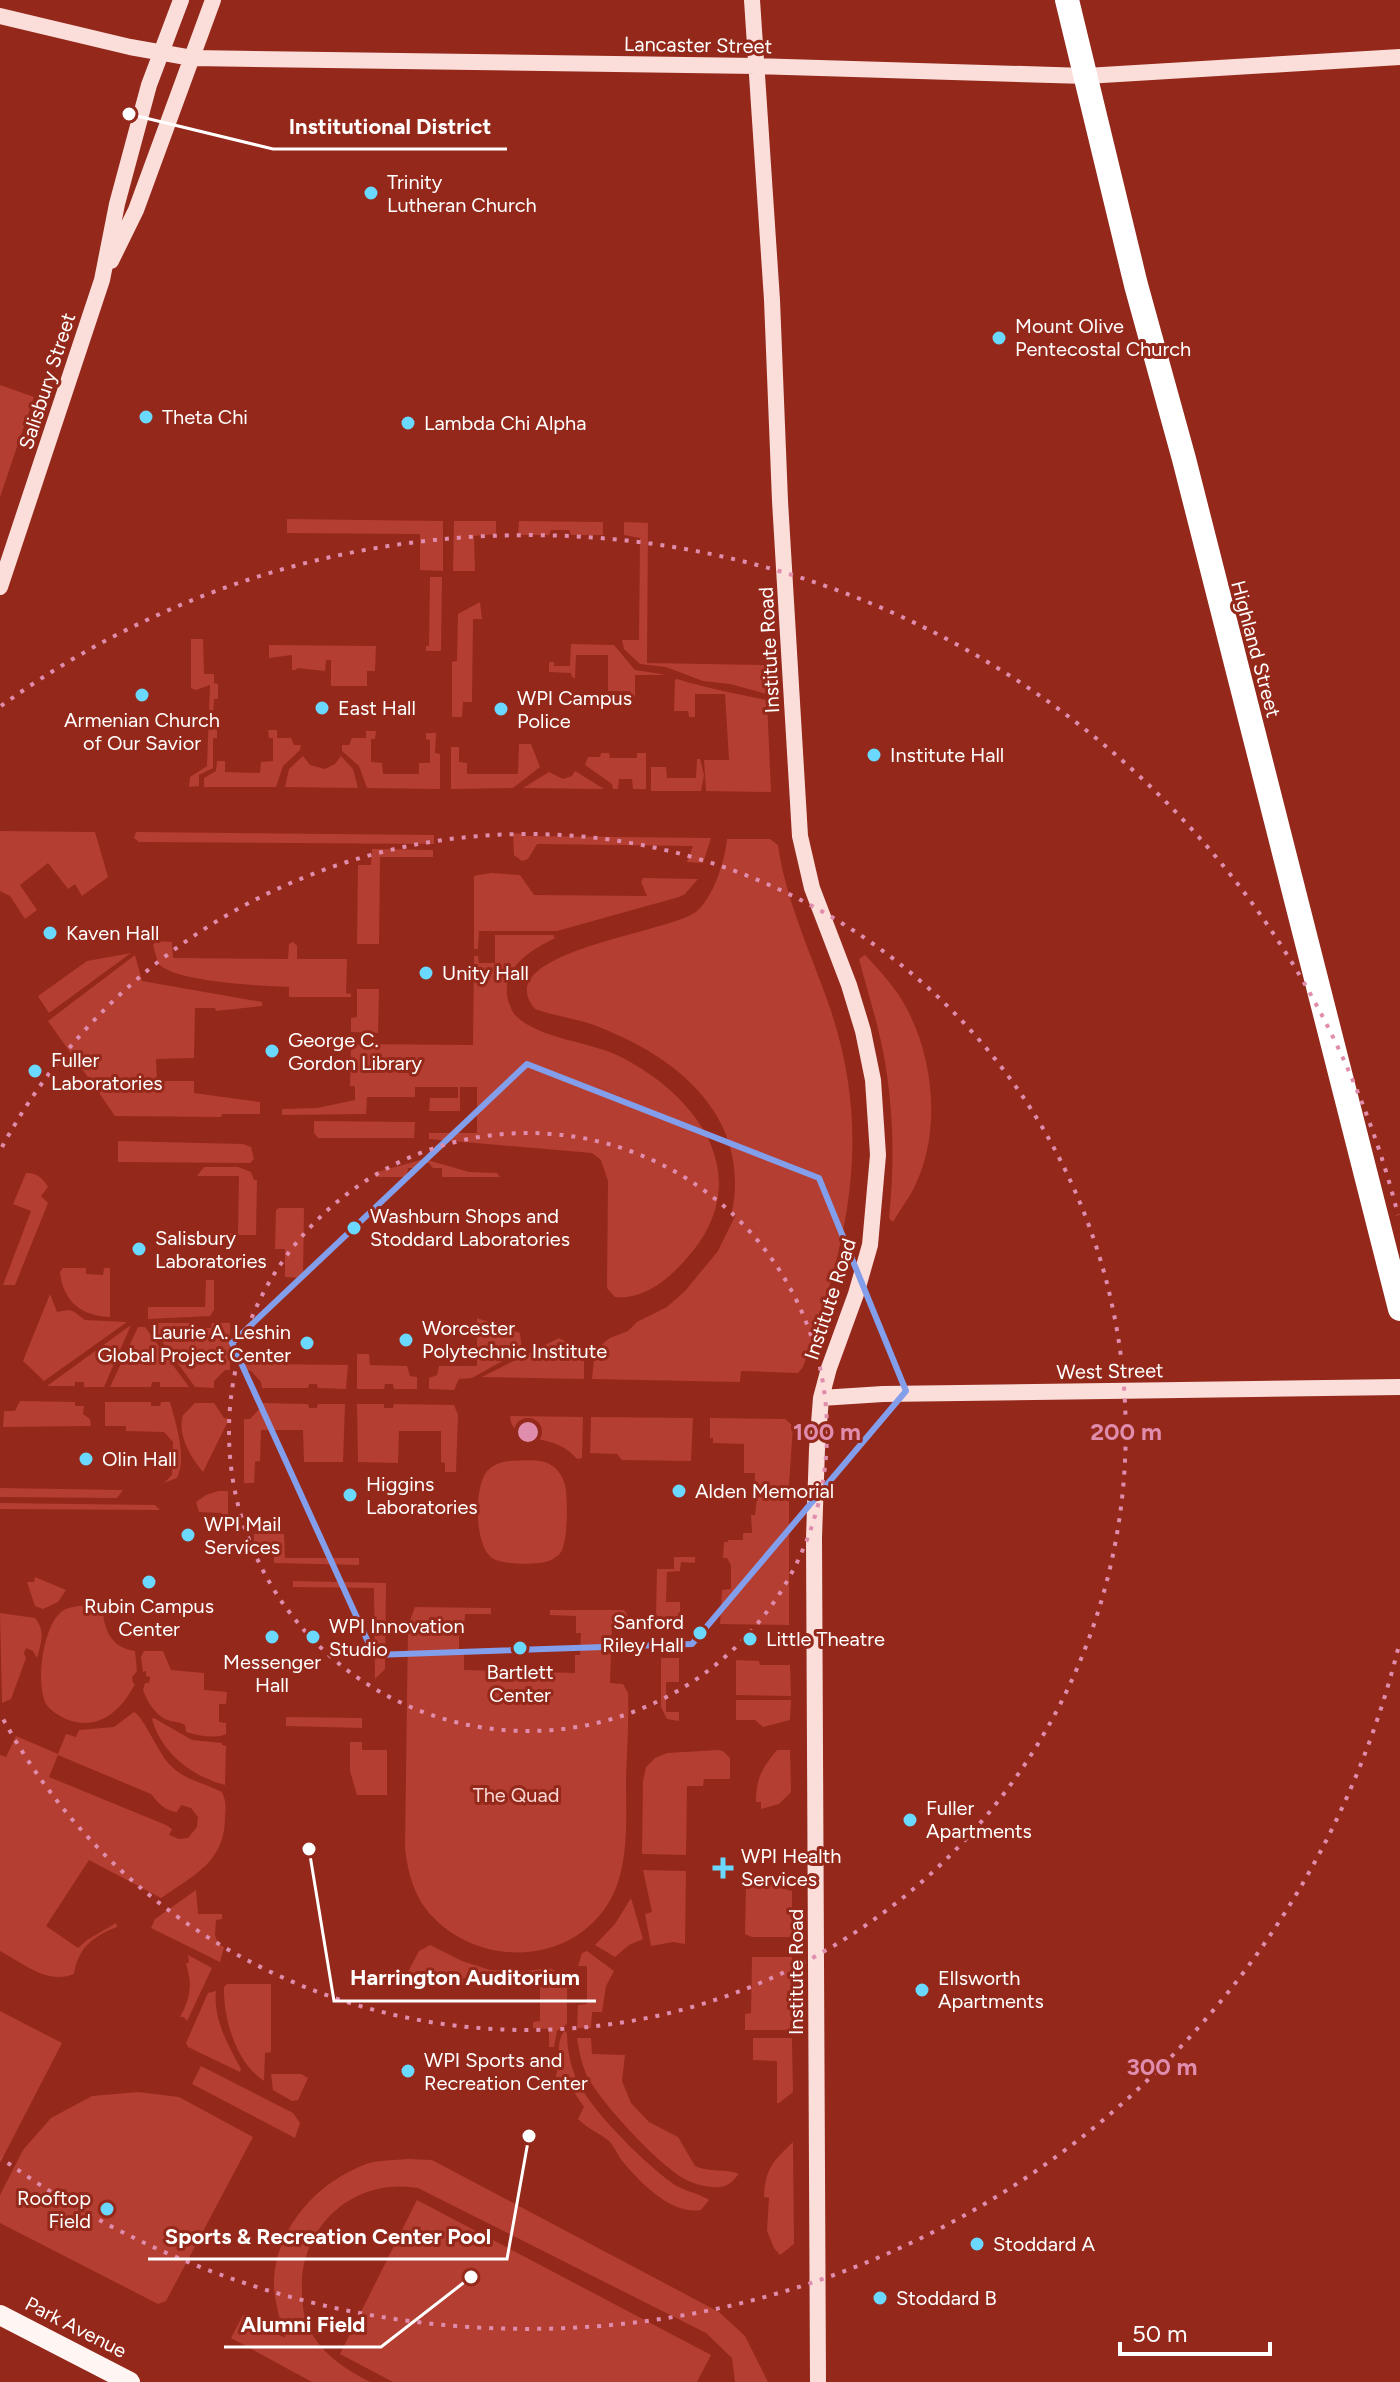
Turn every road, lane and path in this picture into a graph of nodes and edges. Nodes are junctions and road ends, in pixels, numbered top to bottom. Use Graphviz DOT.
graph roads {
  1 [pos="181,0"];
  2 [pos="213,0"];
  3 [pos="752,0"];
  4 [pos="1067,0"];
  5 [pos="0,16"];
  6 [pos="161,53"];
  7 [pos="1400,57"];
  8 [pos="192,58"];
  9 [pos="757,66"];
  10 [pos="1086,76"];
  11 [pos="102,280"];
  12 [pos="0,587"];
  13 [pos="1400,1309"];
  14 [pos="1400,1387"];
  15 [pos="821,1398"];
  16 [pos="0,2315"];
  17 [pos="130,2382"];
  18 [pos="818,2382"];
  1 -- 6 [label="street, Salisbury Street"];
  2 -- 8 [label="street, Salisbury Street"];
  3 -- 9 [label="street, Institute Road"];
  4 -- 10 [label="highway, Highland Street"];
  5 -- 6 [label="street, Lancaster Street"];
  6 -- 8 [label="street, Lancaster Street"];
  6 -- 11 [label="street, Salisbury Street"];
  7 -- 10 [label="street, Lancaster Street"];
  8 -- 9 [label="street, Lancaster Street"];
  8 -- 11 [label="street, Salisbury Street"];
  9 -- 10 [label="street, Lancaster Street"];
  9 -- 15 [label="street, Institute Road"];
  10 -- 13 [label="highway, Highland Street"];
  11 -- 12 [label="street, Salisbury Street"];
  14 -- 15 [label="street, West Street"];
  15 -- 18 [label="street, Institute Road"];
  16 -- 17 [label="main road, Park Avenue"];
}
